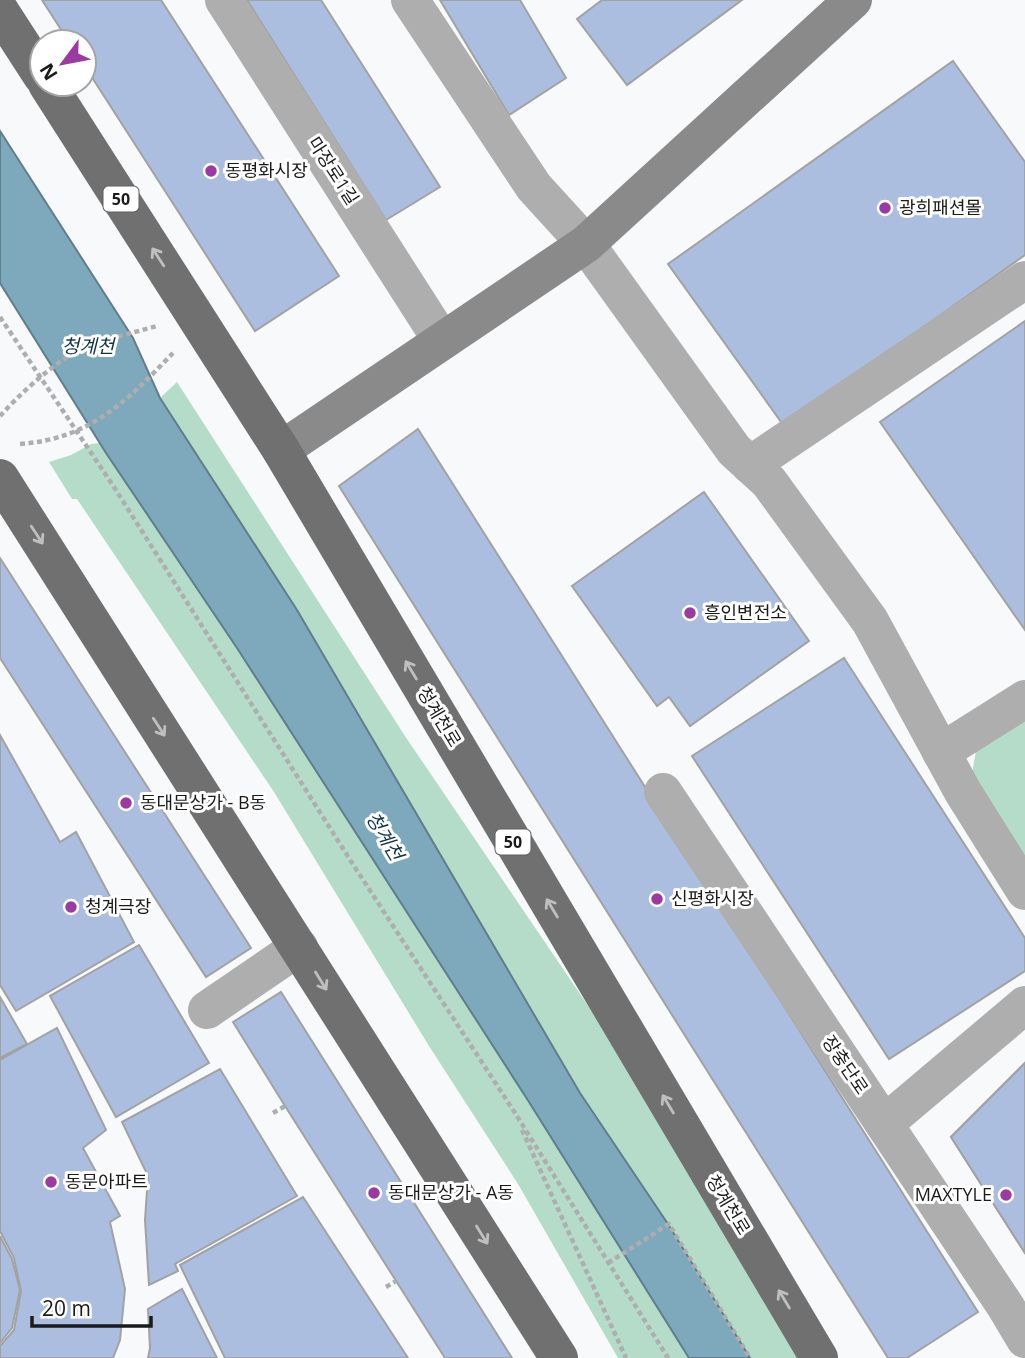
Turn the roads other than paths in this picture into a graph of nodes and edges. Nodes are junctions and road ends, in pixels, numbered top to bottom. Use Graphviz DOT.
graph roads {
  1 [pos="224,0"];
  2 [pos="410,0"];
  3 [pos="853,0"];
  4 [pos="0,11"];
  5 [pos="28,54"];
  6 [pos="56,98"];
  7 [pos="586,244"];
  8 [pos="1025,280"];
  9 [pos="442,341"];
  10 [pos="281,450"];
  11 [pos="7,461"];
  12 [pos="750,465"];
  13 [pos="1025,699"];
  14 [pos="942,752"];
  15 [pos="663,792"];
  16 [pos="1025,891"];
  17 [pos="299,947"];
  18 [pos="1025,1005"];
  19 [pos="207,1010"];
  20 [pos="884,1125"];
  21 [pos="1025,1339"];
  22 [pos="559,1358"];
  23 [pos="819,1358"];
  1 -- 9 [label="street, 마장로1길"];
  2 -- 7 [label="street"];
  3 -- 7 [label="main road"];
  4 -- 5 [label="main road"];
  10 -- 6 [label="main road, 청계천로 / 50, one-way"];
  7 -- 9 [label="main road"];
  7 -- 12 [label="street"];
  8 -- 12 [label="street"];
  9 -- 10 [label="main road"];
  23 -- 10 [label="main road, 청계천로 / 50, one-way"];
  11 -- 17 [label="main road, one-way"];
  12 -- 14 [label="street"];
  13 -- 14 [label="street"];
  14 -- 16 [label="street"];
  15 -- 20 [label="street, 장충단로"];
  17 -- 19 [label="street"];
  17 -- 22 [label="main road, one-way"];
  18 -- 20 [label="street"];
  20 -- 21 [label="street, 장충단로"];
}
